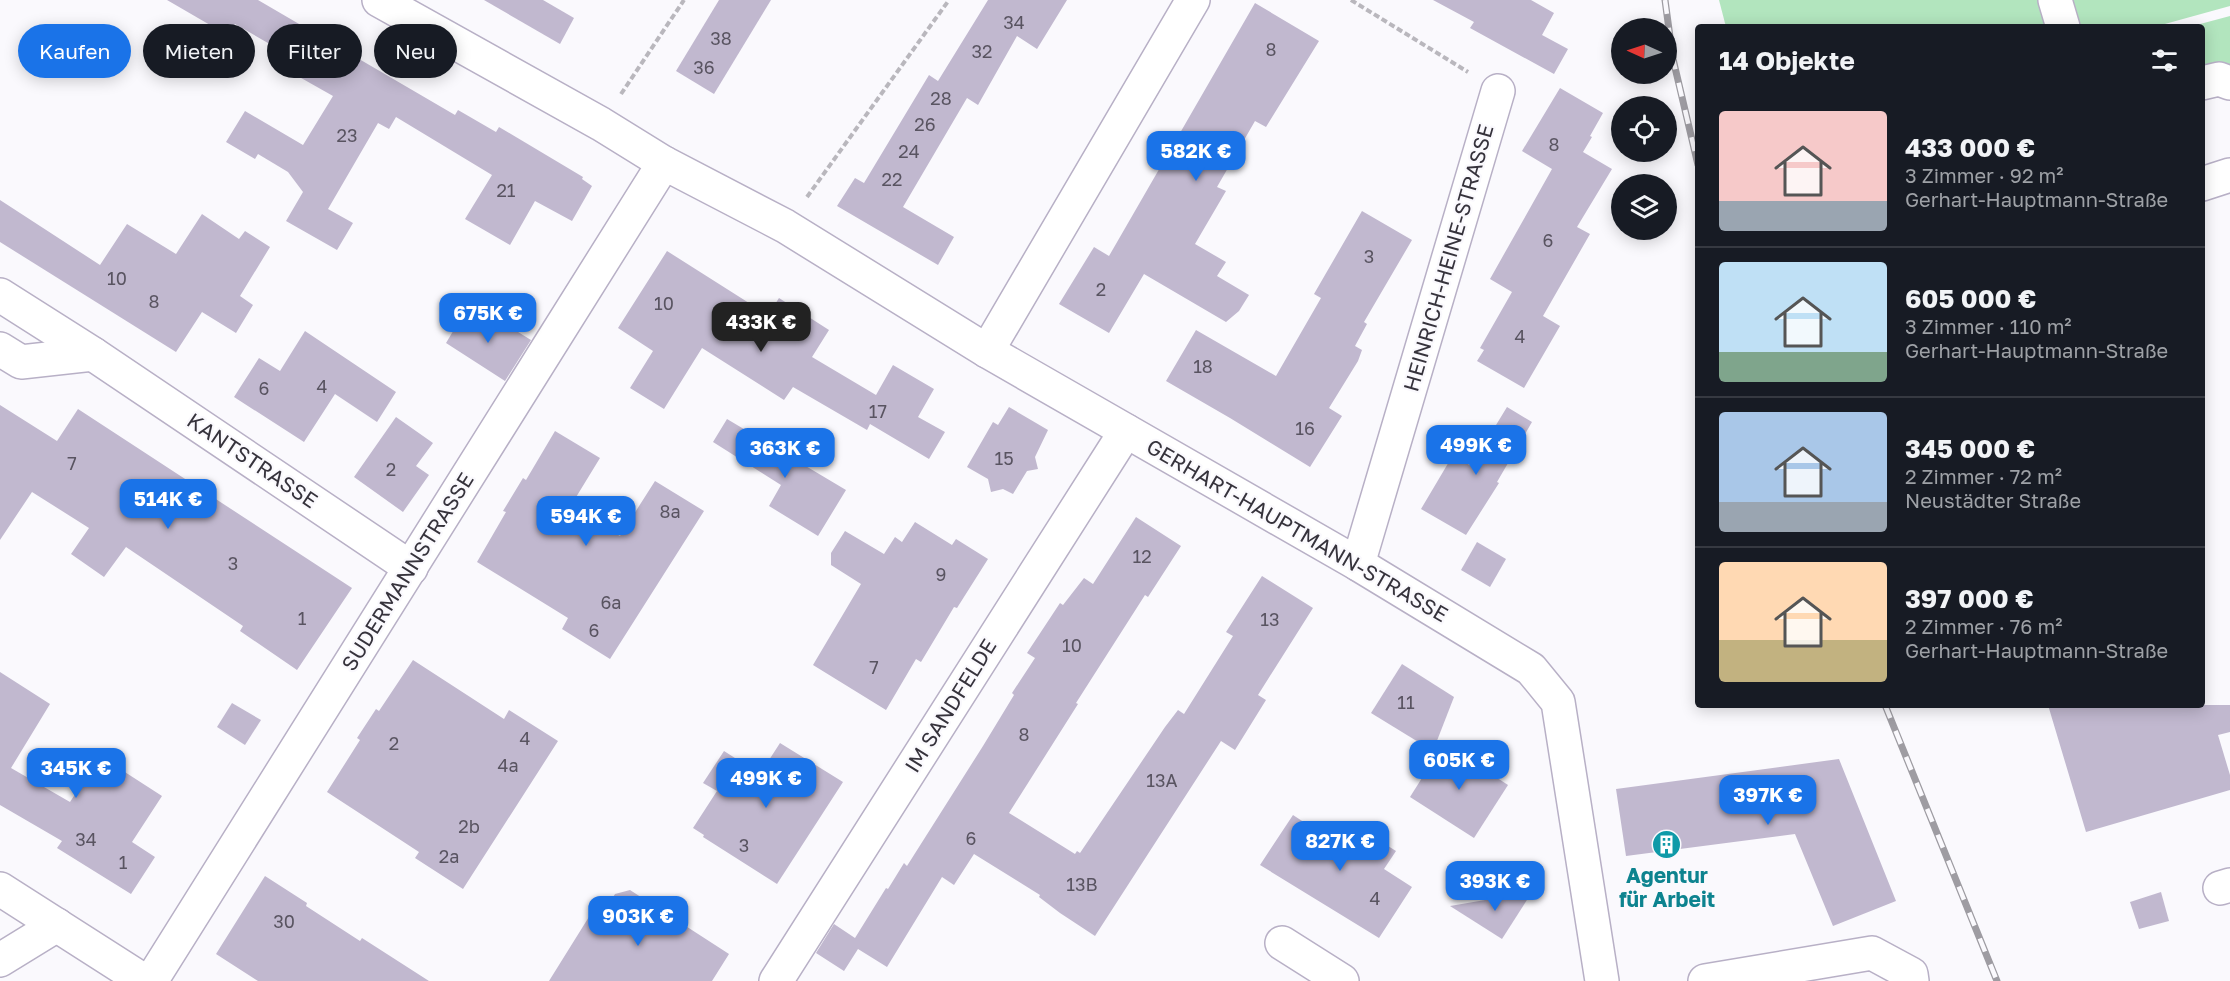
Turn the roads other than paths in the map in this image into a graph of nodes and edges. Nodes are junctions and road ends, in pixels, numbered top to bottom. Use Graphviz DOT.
graph roads {
  1 [pos="380,0"];
  2 [pos="1193,0"];
  3 [pos="2055,0"];
  4 [pos="2062,24"];
  5 [pos="2205,81"];
  6 [pos="2230,83"];
  7 [pos="1498,90"];
  8 [pos="664,163"];
  9 [pos="2230,176"];
  10 [pos="2205,183"];
  11 [pos="0,295"];
  12 [pos="0,349"];
  13 [pos="987,351"];
  14 [pos="93,354"];
  15 [pos="1126,431"];
  16 [pos="1359,564"];
  17 [pos="411,568"];
  18 [pos="0,889"];
  19 [pos="57,925"];
  20 [pos="1282,943"];
  21 [pos="0,960"];
  22 [pos="144,981"];
  23 [pos="150,981"];
  24 [pos="776,981"];
  25 [pos="1342,981"];
  26 [pos="1602,981"];
  27 [pos="1705,981"];
  28 [pos="1912,981"];
  1 -- 8 [label="street, GERHART-HAUPTMANN-STRASSE"];
  2 -- 13 [label="street"];
  3 -- 4 [label="street"];
  5 -- 6 [label="street"];
  7 -- 16 [label="street, HEINRICH-HEINE-STRASSE"];
  8 -- 13 [label="street, GERHART-HAUPTMANN-STRASSE"];
  8 -- 17 [label="street, SUDERMANNSTRASSE"];
  9 -- 10 [label="street"];
  11 -- 14 [label="street, KANTSTRASSE"];
  12 -- 14 [label="street"];
  13 -- 15 [label="street, GERHART-HAUPTMANN-STRASSE"];
  14 -- 17 [label="street, KANTSTRASSE"];
  15 -- 16 [label="street, GERHART-HAUPTMANN-STRASSE"];
  15 -- 24 [label="street, IM SANDFELDE"];
  16 -- 26 [label="street, GERHART-HAUPTMANN-STRASSE"];
  17 -- 23 [label="street, SUDERMANNSTRASSE"];
  18 -- 19 [label="street"];
  19 -- 21 [label="street"];
  19 -- 22 [label="street"];
  20 -- 25 [label="street"];
  27 -- 28 [label="street"];
}
